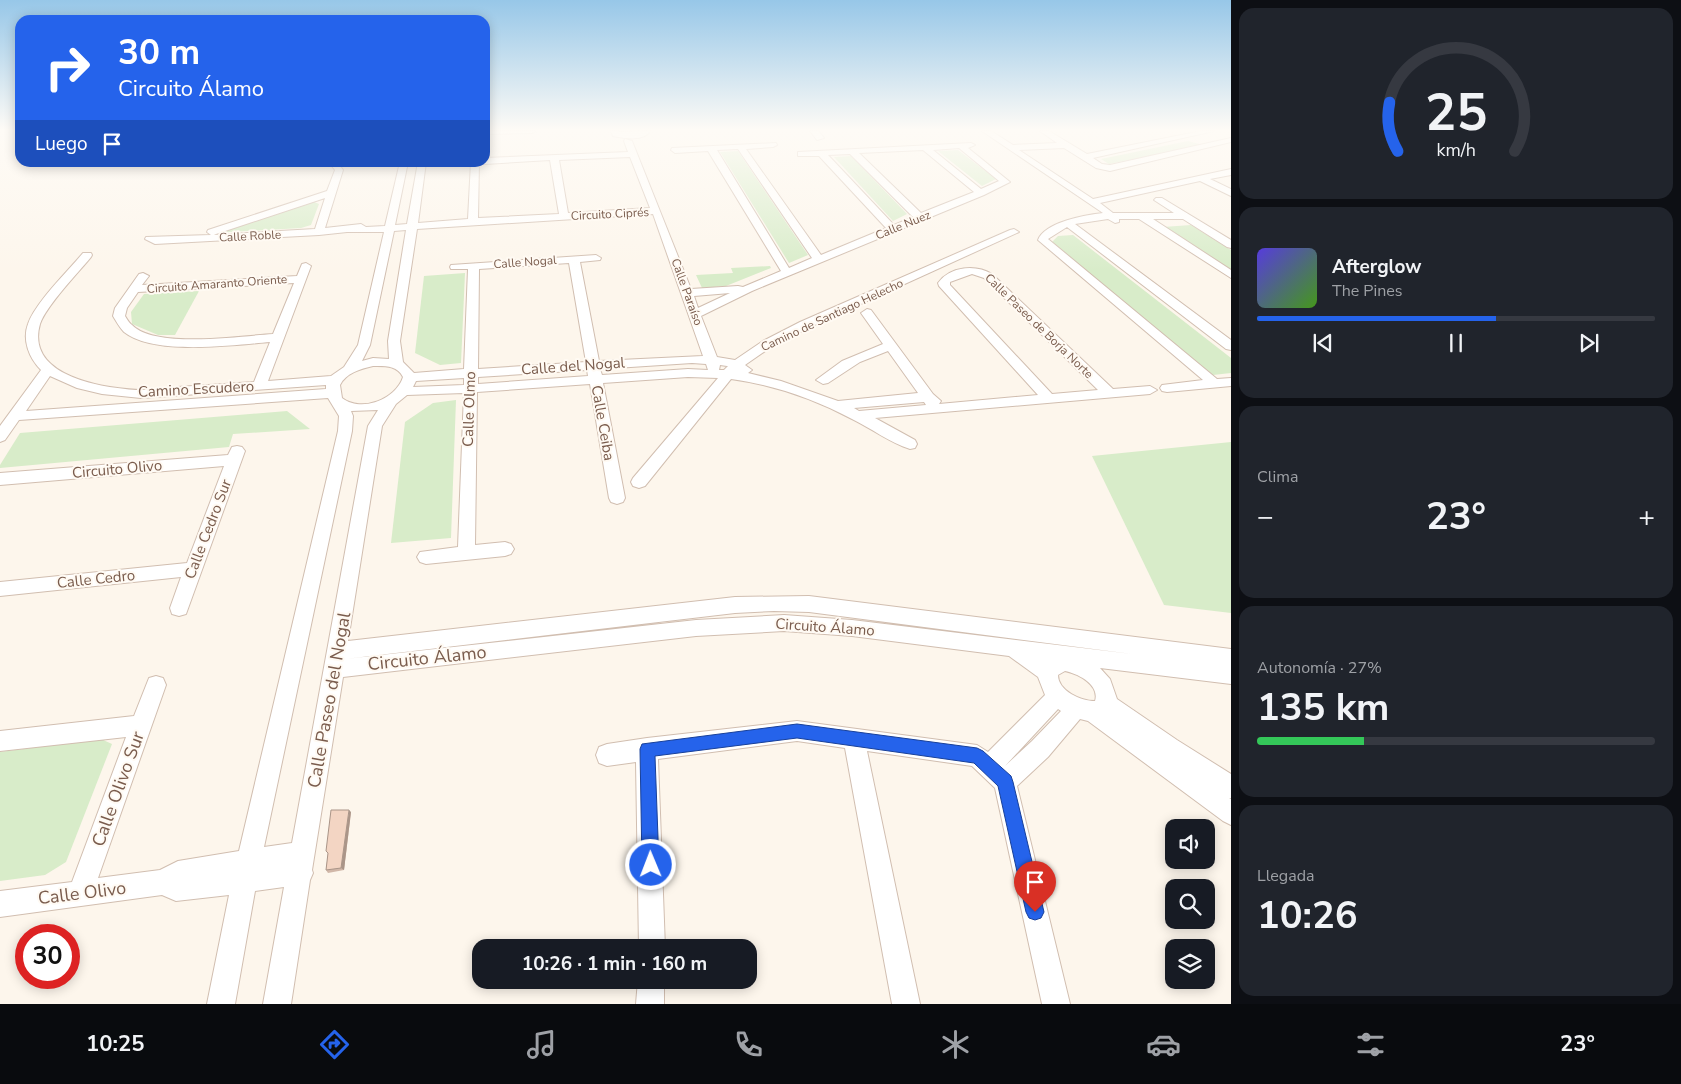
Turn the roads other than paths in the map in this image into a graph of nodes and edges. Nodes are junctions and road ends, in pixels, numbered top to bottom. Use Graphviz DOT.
graph roads {
  1 [pos="337,178"];
  2 [pos="400,178"];
  3 [pos="419,178"];
  4 [pos="474,178"];
  5 [pos="557,178"];
  6 [pos="643,178"];
  7 [pos="729,178"];
  8 [pos="762,178"];
  9 [pos="844,178"];
  10 [pos="879,178"];
  11 [pos="962,178"];
  12 [pos="1001,178"];
  13 [pos="1058,178"];
  14 [pos="1063,178"];
  15 [pos="1203,178"];
  16 [pos="1207,178"];
  17 [pos="1208,178"];
  18 [pos="1231,188"];
  19 [pos="981,193"];
  20 [pos="1231,193"];
  21 [pos="332,194"];
  22 [pos="1159,200"];
  23 [pos="1102,204"];
  24 [pos="656,211"];
  25 [pos="564,216"];
  26 [pos="1185,216"];
  27 [pos="920,218"];
  28 [pos="1149,218"];
  29 [pos="1115,220"];
  30 [pos="473,221"];
  31 [pos="412,225"];
  32 [pos="1066,226"];
  33 [pos="389,227"];
  34 [pos="892,229"];
  35 [pos="319,232"];
  36 [pos="1014,232"];
  37 [pos="150,239"];
  38 [pos="188,239"];
  39 [pos="1231,245"];
  40 [pos="87,255"];
  41 [pos="596,258"];
  42 [pos="574,259"];
  43 [pos="818,260"];
  44 [pos="306,266"];
  45 [pos="454,266"];
  46 [pos="474,266"];
  47 [pos="786,273"];
  48 [pos="1231,275"];
  49 [pos="143,276"];
  50 [pos="301,279"];
  51 [pos="134,289"];
  52 [pos="748,289"];
  53 [pos="687,293"];
  54 [pos="867,313"];
  55 [pos="695,314"];
  56 [pos="279,337"];
  57 [pos="891,346"];
  58 [pos="1231,346"];
  59 [pos="711,359"];
  60 [pos="397,364"];
  61 [pos="593,365"];
  62 [pos="349,369"];
  63 [pos="48,370"];
  64 [pos="727,370"];
  65 [pos="470,373"];
  66 [pos="410,378"];
  67 [pos="595,380"];
  68 [pos="823,380"];
  69 [pos="1231,382"];
  70 [pos="1215,384"];
  71 [pos="259,386"];
  72 [pos="469,388"];
  73 [pos="1167,388"];
  74 [pos="1150,390"];
  75 [pos="336,392"];
  76 [pos="1110,393"];
  77 [pos="398,396"];
  78 [pos="927,397"];
  79 [pos="1048,398"];
  80 [pos="838,405"];
  81 [pos="942,408"];
  82 [pos="861,415"];
  83 [pos="15,416"];
  84 [pos="0,437"];
  85 [pos="910,444"];
  86 [pos="236,455"];
  87 [pos="0,479"];
  88 [pos="639,482"];
  89 [pos="616,498"];
  90 [pos="505,549"];
  91 [pos="466,553"];
  92 [pos="426,556"];
  93 [pos="193,569"];
  94 [pos="0,589"];
  95 [pos="179,608"];
  96 [pos="981,625"];
  97 [pos="637,626"];
  98 [pos="1138,646"];
  99 [pos="1011,647"];
  100 [pos="1231,658"];
  101 [pos="335,660"];
  102 [pos="1111,660"];
  103 [pos="1048,673"];
  104 [pos="1094,674"];
  105 [pos="1231,675"];
  106 [pos="156,685"];
  107 [pos="1057,696"];
  108 [pos="1092,709"];
  109 [pos="141,725"];
  110 [pos="854,739"];
  111 [pos="0,741"];
  112 [pos="647,749"];
  113 [pos="607,755"];
  114 [pos="997,774"];
  115 [pos="1231,787"];
  116 [pos="1231,812"];
  117 [pos="302,863"];
  118 [pos="247,871"];
  119 [pos="80,893"];
  120 [pos="0,904"];
  121 [pos="652,939"];
  122 [pos="651,989"];
  123 [pos="220,1004"];
  124 [pos="278,1004"];
  125 [pos="650,1004"];
  126 [pos="906,1004"];
  127 [pos="1056,1004"];
  1 -- 21 [label="street"];
  2 -- 33 [label="street"];
  3 -- 31 [label="street"];
  4 -- 30 [label="street"];
  5 -- 25 [label="street, Circuito Ciprés"];
  6 -- 24 [label="street"];
  7 -- 47 [label="street"];
  8 -- 43 [label="street"];
  9 -- 34 [label="street"];
  10 -- 27 [label="street"];
  11 -- 19 [label="street"];
  12 -- 19 [label="street, Calle Nuez"];
  13 -- 23 [label="street"];
  14 -- 23 [label="street"];
  15 -- 23 [label="street"];
  16 -- 20 [label="street"];
  17 -- 18 [label="street"];
  19 -- 27 [label="street, Calle Nuez"];
  21 -- 35 [label="street"];
  21 -- 38 [label="street"];
  22 -- 26 [label="street"];
  23 -- 29 [label="street"];
  24 -- 25 [label="street, Circuito Ciprés"];
  24 -- 53 [label="street, Calle Paraíso"];
  25 -- 30 [label="street, Circuito Ciprés"];
  26 -- 28 [label="street"];
  26 -- 39 [label="street"];
  27 -- 34 [label="street, Calle Nuez"];
  28 -- 29 [label="street"];
  28 -- 48 [label="street"];
  29 -- 32 [label="street"];
  30 -- 31 [label="street, Circuito Ciprés"];
  31 -- 33 [label="street, Calle Roble"];
  31 -- 60 [label="street"];
  32 -- 58 [label="street"];
  32 -- 70 [label="street"];
  33 -- 35 [label="street, Calle Roble"];
  33 -- 62 [label="street"];
  34 -- 43 [label="street, Calle Nuez"];
  35 -- 38 [label="street, Calle Roble"];
  36 -- 64 [label="street, Camino de Santiago Helecho"];
  37 -- 38 [label="street, Calle Roble"];
  40 -- 63 [label="street"];
  41 -- 42 [label="street, Calle Nogal"];
  42 -- 46 [label="street, Calle Nogal"];
  42 -- 61 [label="street, Calle Ceiba"];
  43 -- 47 [label="street, Calle Nuez"];
  44 -- 50 [label="street"];
  45 -- 46 [label="street, Calle Nogal"];
  46 -- 65 [label="street, Calle Olmo"];
  47 -- 52 [label="street, Calle Nuez"];
  49 -- 51 [label="street"];
  50 -- 51 [label="street, Circuito Amaranto Oriente"];
  50 -- 56 [label="street"];
  51 -- 56 [label="street"];
  52 -- 53 [label="street, Calle Nuez"];
  52 -- 55 [label="street, Calle Nuez"];
  53 -- 55 [label="street, Calle Paraíso"];
  54 -- 57 [label="street"];
  55 -- 59 [label="street, Calle Paraíso"];
  56 -- 71 [label="street"];
  57 -- 68 [label="street"];
  57 -- 78 [label="street"];
  59 -- 61 [label="street, Calle del Nogal"];
  59 -- 64 [label="street, Calle del Nogal"];
  59 -- 64 [label="street, Calle Paraíso"];
  60 -- 62 [label="street"];
  60 -- 66 [label="street"];
  61 -- 65 [label="street, Calle del Nogal"];
  61 -- 67 [label="street, Calle Ceiba"];
  62 -- 75 [label="street"];
  63 -- 71 [label="street, Camino Escudero"];
  63 -- 83 [label="street"];
  64 -- 67 [label="street, Calle del Nogal"];
  64 -- 80 [label="street, Calle Paseo de Borja Norte"];
  64 -- 88 [label="street, Camino de Santiago Helecho"];
  65 -- 66 [label="street, Calle del Nogal"];
  65 -- 72 [label="street, Calle Olmo"];
  66 -- 77 [label="street, Calle Paseo del Nogal"];
  67 -- 72 [label="street, Calle del Nogal"];
  67 -- 89 [label="street, Calle Ceiba"];
  69 -- 70 [label="street"];
  70 -- 73 [label="street"];
  71 -- 75 [label="street, Camino Escudero"];
  72 -- 77 [label="street, Calle del Nogal"];
  72 -- 91 [label="street, Calle Olmo"];
  74 -- 76 [label="street, Calle Paseo de Borja Norte"];
  75 -- 77 [label="street, Calle del Nogal"];
  75 -- 83 [label="street, Camino Escudero"];
  75 -- 118 [label="street"];
  76 -- 79 [label="street, Calle Paseo de Borja Norte"];
  76 -- 79 [label="street, Calle Paseo de Borja Norte"];
  77 -- 101 [label="street, Calle Paseo del Nogal"];
  78 -- 80 [label="street, Calle Paseo de Borja Norte"];
  78 -- 81 [label="street"];
  79 -- 81 [label="street, Calle Paseo de Borja Norte"];
  80 -- 82 [label="street, Calle Paseo de Borja Norte"];
  81 -- 82 [label="street, Calle Paseo de Borja Norte"];
  82 -- 85 [label="street, Calle Paseo de Borja Norte"];
  83 -- 84 [label="street"];
  86 -- 87 [label="street, Circuito Olivo"];
  86 -- 93 [label="street, Calle Cedro Sur"];
  90 -- 91 [label="street"];
  91 -- 92 [label="street"];
  93 -- 94 [label="street, Calle Cedro"];
  93 -- 95 [label="street, Calle Cedro Sur"];
  96 -- 97 [label="street, Circuito Álamo"];
  96 -- 98 [label="street, Circuito Álamo"];
  96 -- 99 [label="street, Circuito Álamo"];
  97 -- 99 [label="street, Circuito Álamo"];
  97 -- 101 [label="street, Circuito Álamo"];
  98 -- 100 [label="street, Circuito Álamo"];
  98 -- 102 [label="street"];
  99 -- 102 [label="street, Circuito Álamo"];
  99 -- 103 [label="street, Circuito Álamo"];
  101 -- 117 [label="street, Calle Paseo del Nogal"];
  102 -- 104 [label="street"];
  102 -- 105 [label="street, Circuito Álamo"];
  103 -- 104 [label="street"];
  103 -- 107 [label="street"];
  104 -- 108 [label="street"];
  106 -- 109 [label="street, Calle Olivo Sur"];
  107 -- 108 [label="street"];
  107 -- 114 [label="street"];
  108 -- 114 [label="street"];
  108 -- 115 [label="street"];
  108 -- 116 [label="street"];
  109 -- 111 [label="street"];
  109 -- 119 [label="street, Calle Olivo Sur"];
  110 -- 112 [label="street"];
  110 -- 114 [label="street"];
  110 -- 126 [label="street"];
  112 -- 113 [label="street"];
  112 -- 121 [label="street"];
  114 -- 127 [label="street"];
  117 -- 118 [label="street, Calle Olivo"];
  117 -- 124 [label="street, Calle Paseo del Nogal"];
  118 -- 119 [label="street, Calle Olivo"];
  118 -- 123 [label="street"];
  119 -- 120 [label="street, Calle Olivo"];
  122 -- 125 [label="street"];
}
